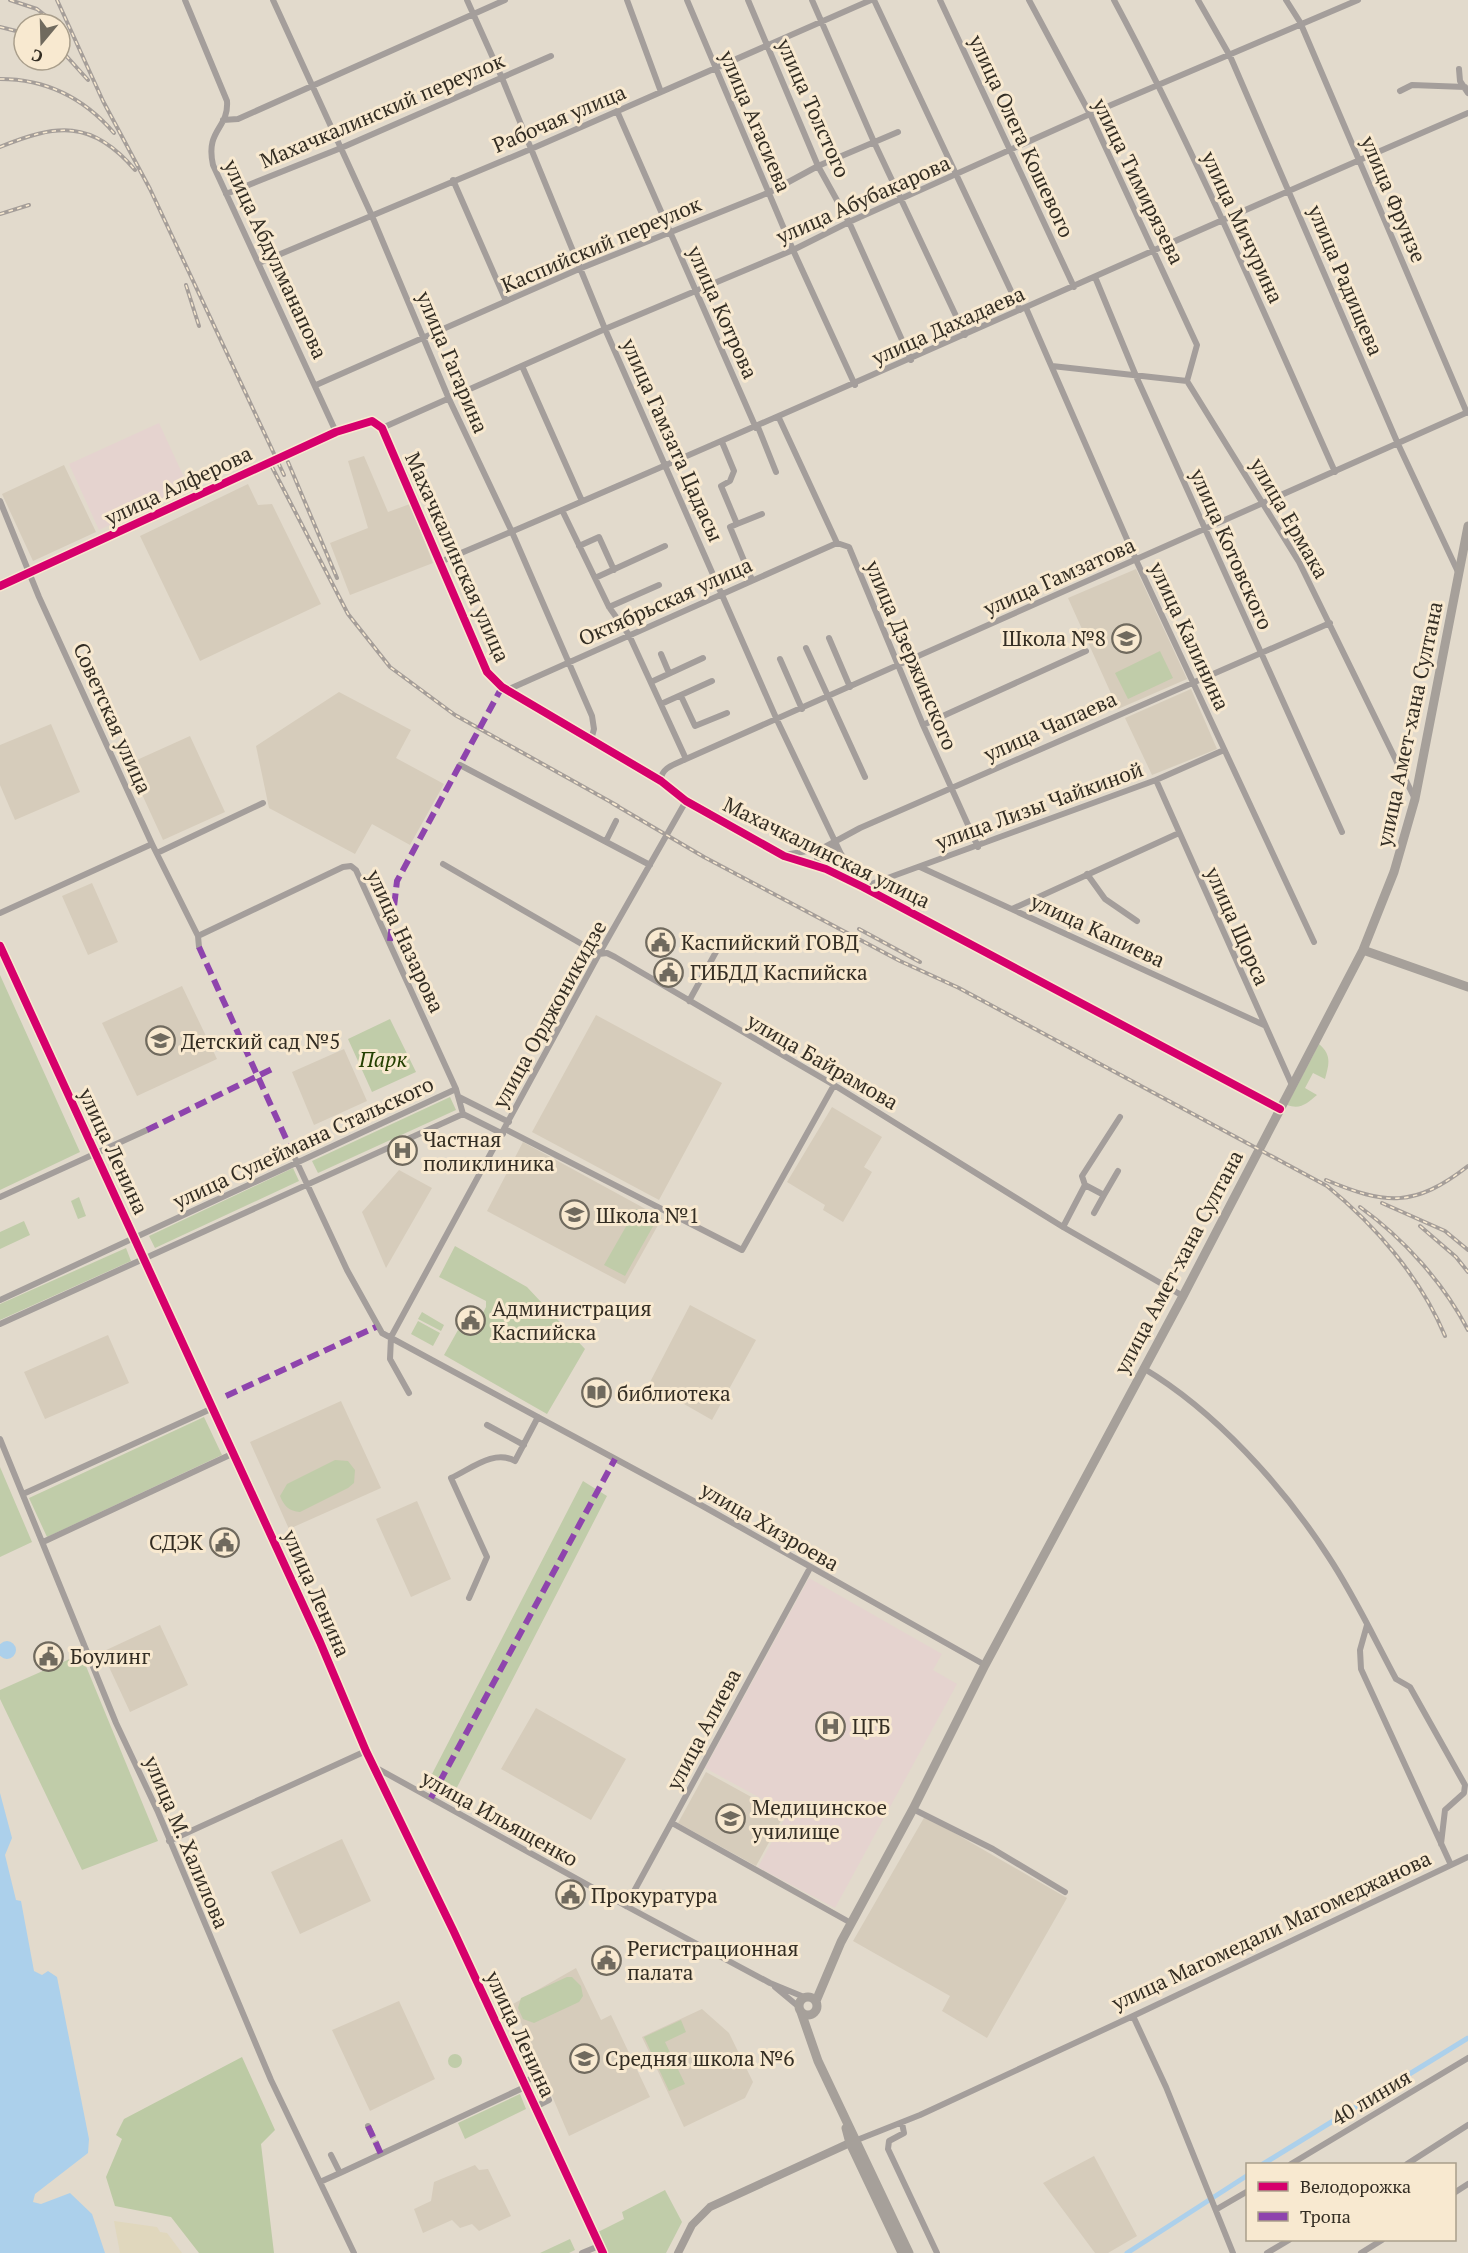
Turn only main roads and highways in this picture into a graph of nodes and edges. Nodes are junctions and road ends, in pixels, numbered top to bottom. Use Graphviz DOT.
graph roads {
  1 [pos="1468,526"];
  2 [pos="1363,950"];
  3 [pos="1468,987"];
  4 [pos="809,1998"];
  5 [pos="800,2009"];
  6 [pos="815,2012"];
  7 [pos="811,2038"];
  8 [pos="854,2141"];
  9 [pos="678,2253"];
  10 [pos="902,2253"];
  11 [pos="909,2253"];
  1 -- 2 [label="main road, улица Амет-хана Султана"];
  2 -- 3 [label="main road"];
  2 -- 4 [label="main road, улица Амет-хана Султана"];
  4 -- 5 [label="main road"];
  4 -- 6 [label="main road"];
  5 -- 6 [label="main road"];
  5 -- 7 [label="main road"];
  6 -- 7 [label="main road"];
  7 -- 8 [label="main road"];
  8 -- 9 [label="main road"];
  8 -- 10 [label="main road"];
  8 -- 11 [label="main road"];
}
